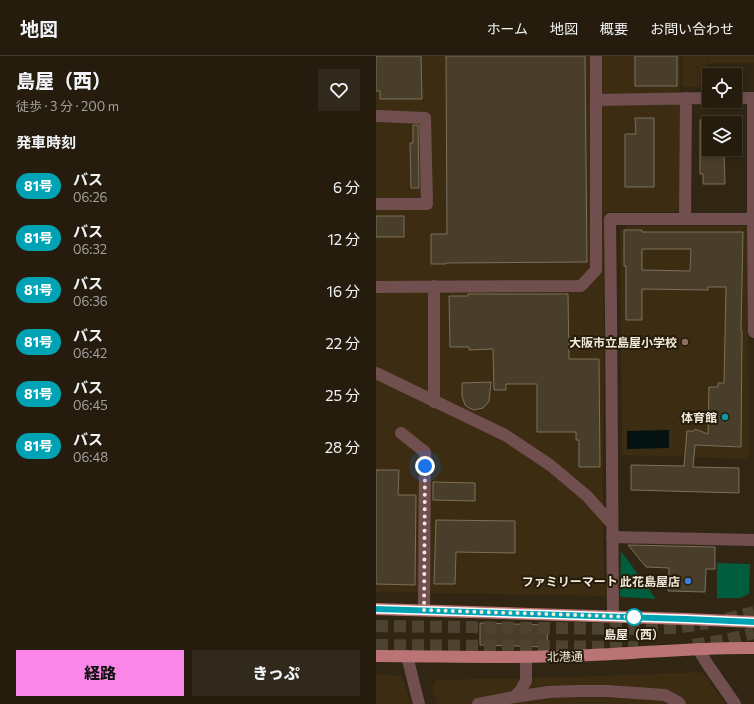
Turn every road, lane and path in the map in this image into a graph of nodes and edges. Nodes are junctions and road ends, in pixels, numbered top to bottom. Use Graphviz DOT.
graph roads {
  1 [pos="596,56"];
  2 [pos="686,98"];
  3 [pos="702,98"];
  4 [pos="742,98"];
  5 [pos="754,98"];
  6 [pos="596,100"];
  7 [pos="376,116"];
  8 [pos="376,204"];
  9 [pos="684,219"];
  10 [pos="753,219"];
  11 [pos="376,286"];
  12 [pos="434,286"];
  13 [pos="754,332"];
  14 [pos="376,373"];
  15 [pos="434,402"];
  16 [pos="401,433"];
  17 [pos="612,524"];
  18 [pos="612,537"];
  19 [pos="754,540"];
  20 [pos="376,609"];
  21 [pos="424,610"];
  22 [pos="613,616"];
  23 [pos="754,622"];
  24 [pos="754,648"];
  25 [pos="698,649"];
  26 [pos="376,656"];
  27 [pos="407,656"];
  28 [pos="526,657"];
  29 [pos="514,696"];
  30 [pos="419,704"];
  31 [pos="478,704"];
  32 [pos="680,704"];
  33 [pos="735,704"];
  1 -- 6 [label="street"];
  2 -- 3 [label="street"];
  2 -- 6 [label="street"];
  2 -- 9 [label="street"];
  4 -- 5 [label="street"];
  5 -- 10 [label="street"];
  6 -- 12 [label="street"];
  7 -- 8 [label="street"];
  9 -- 10 [label="street"];
  9 -- 17 [label="street"];
  10 -- 13 [label="street"];
  11 -- 12 [label="street"];
  12 -- 15 [label="street"];
  14 -- 15 [label="street"];
  15 -- 17 [label="street"];
  16 -- 21 [label="street"];
  17 -- 18 [label="street"];
  18 -- 19 [label="street"];
  18 -- 22 [label="street"];
  20 -- 21 [label="main road"];
  21 -- 22 [label="main road"];
  22 -- 23 [label="main road"];
  24 -- 25 [label="main road, 北港通"];
  25 -- 28 [label="main road, 北港通"];
  25 -- 33 [label="street"];
  26 -- 27 [label="main road, 北港通"];
  27 -- 28 [label="main road, 北港通"];
  27 -- 30 [label="street"];
  28 -- 29 [label="street"];
  29 -- 31 [label="street"];
  29 -- 32 [label="street"];
}
